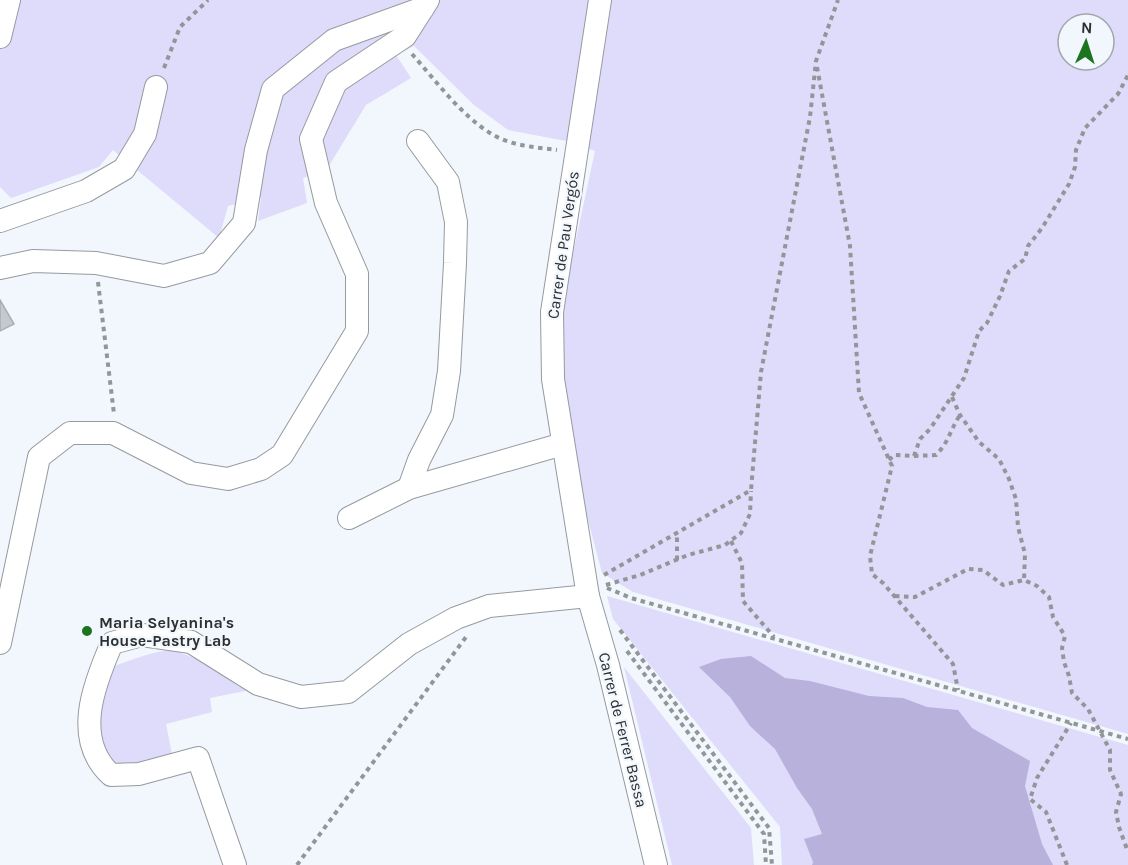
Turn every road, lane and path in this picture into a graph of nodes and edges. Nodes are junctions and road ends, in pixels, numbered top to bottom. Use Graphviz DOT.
graph roads {
  1 [pos="9,0"];
  2 [pos="208,0"];
  3 [pos="600,0"];
  4 [pos="838,0"];
  5 [pos="425,4"];
  6 [pos="0,37"];
  7 [pos="400,40"];
  8 [pos="816,61"];
  9 [pos="1128,75"];
  10 [pos="156,87"];
  11 [pos="418,141"];
  12 [pos="576,152"];
  13 [pos="0,221"];
  14 [pos="96,263"];
  15 [pos="0,268"];
  16 [pos="952,397"];
  17 [pos="960,415"];
  18 [pos="117,434"];
  19 [pos="563,444"];
  20 [pos="914,456"];
  21 [pos="889,460"];
  22 [pos="409,488"];
  23 [pos="751,490"];
  24 [pos="349,518"];
  25 [pos="677,534"];
  26 [pos="731,541"];
  27 [pos="677,560"];
  28 [pos="600,576"];
  29 [pos="1024,580"];
  30 [pos="599,593"];
  31 [pos="895,596"];
  32 [pos="617,626"];
  33 [pos="468,635"];
  34 [pos="775,638"];
  35 [pos="0,643"];
  36 [pos="625,648"];
  37 [pos="958,690"];
  38 [pos="1071,723"];
  39 [pos="1100,731"];
  40 [pos="1128,739"];
  41 [pos="1128,852"];
  42 [pos="235,865"];
  43 [pos="297,865"];
  44 [pos="657,865"];
  45 [pos="766,865"];
  46 [pos="772,865"];
  47 [pos="1067,865"];
  1 -- 6 [label="street"];
  2 -- 10 [label="path"];
  3 -- 12 [label="street, Carrer de Pau Vergós"];
  4 -- 8 [label="path"];
  5 -- 7 [label="street"];
  5 -- 14 [label="street"];
  7 -- 12 [label="path"];
  7 -- 18 [label="street"];
  8 -- 21 [label="path"];
  8 -- 23 [label="path"];
  9 -- 16 [label="path"];
  10 -- 13 [label="street"];
  11 -- 22 [label="street"];
  12 -- 19 [label="street, Carrer de Pau Vergós"];
  14 -- 15 [label="street"];
  14 -- 18 [label="path"];
  16 -- 17 [label="path"];
  16 -- 20 [label="path"];
  17 -- 20 [label="path"];
  17 -- 29 [label="path"];
  18 -- 35 [label="street"];
  19 -- 22 [label="street"];
  19 -- 30 [label="street, Carrer de Pau Vergós"];
  20 -- 21 [label="path"];
  21 -- 31 [label="path"];
  22 -- 24 [label="street"];
  23 -- 25 [label="path"];
  23 -- 26 [label="path"];
  25 -- 27 [label="path"];
  25 -- 28 [label="path"];
  26 -- 27 [label="path"];
  26 -- 34 [label="path"];
  27 -- 30 [label="path"];
  29 -- 31 [label="path"];
  29 -- 39 [label="path"];
  30 -- 34 [label="path"];
  30 -- 42 [label="street"];
  30 -- 44 [label="street, Carrer de Ferrer Bassa"];
  31 -- 37 [label="path"];
  32 -- 46 [label="path"];
  33 -- 43 [label="path"];
  34 -- 37 [label="path"];
  36 -- 45 [label="path"];
  37 -- 38 [label="path"];
  38 -- 39 [label="path"];
  38 -- 47 [label="path"];
  39 -- 40 [label="path"];
  39 -- 41 [label="path"];
}
